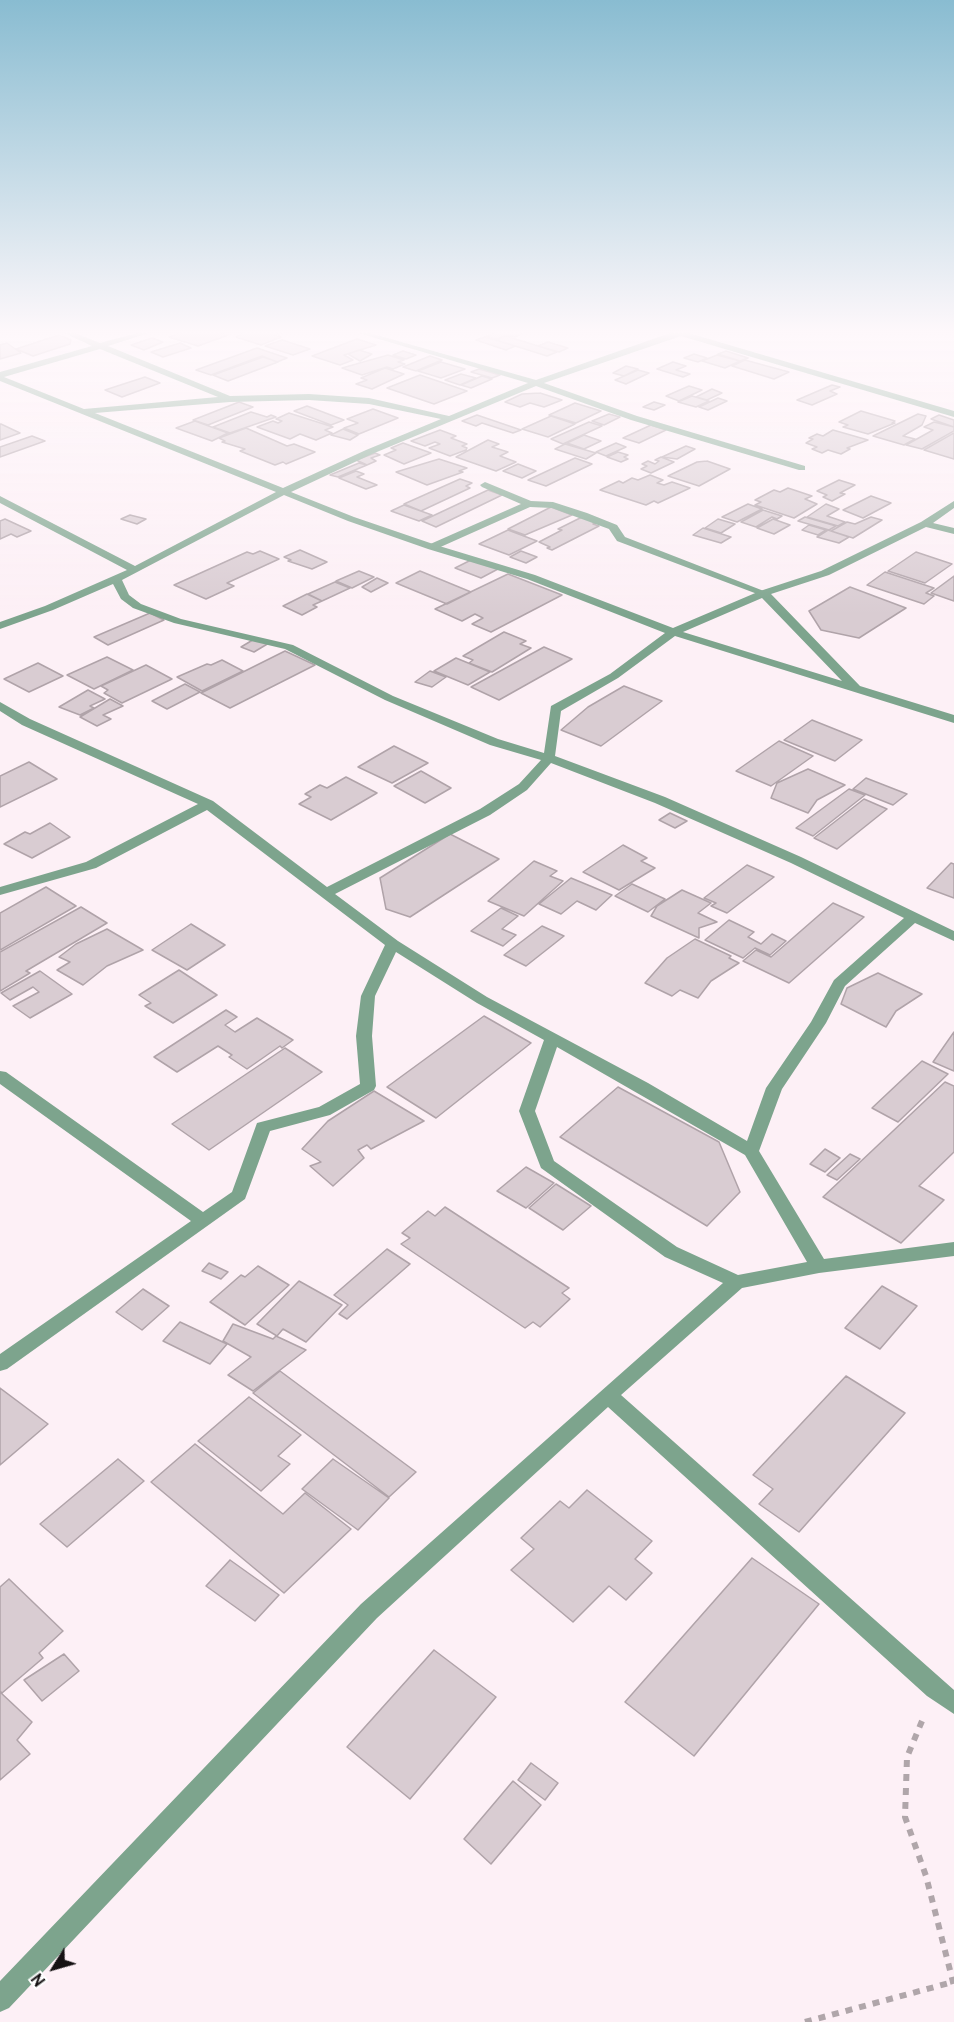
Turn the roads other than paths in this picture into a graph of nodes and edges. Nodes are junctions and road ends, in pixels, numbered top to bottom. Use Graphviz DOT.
graph roads {
  1 [pos="122,426"];
  2 [pos="434,426"];
  3 [pos="662,426"];
  4 [pos="802,468"];
  5 [pos="485,485"];
  6 [pos="285,491"];
  7 [pos="0,499"];
  8 [pos="529,504"];
  9 [pos="954,504"];
  10 [pos="925,524"];
  11 [pos="954,531"];
  12 [pos="432,547"];
  13 [pos="135,570"];
  14 [pos="116,579"];
  15 [pos="764,592"];
  16 [pos="0,626"];
  17 [pos="673,632"];
  18 [pos="856,688"];
  19 [pos="0,706"];
  20 [pos="954,719"];
  21 [pos="549,758"];
  22 [pos="208,804"];
  23 [pos="0,891"];
  24 [pos="328,892"];
  25 [pos="914,917"];
  26 [pos="954,937"];
  27 [pos="393,944"];
  28 [pos="552,1038"];
  29 [pos="0,1076"];
  30 [pos="751,1151"];
  31 [pos="203,1221"];
  32 [pos="954,1249"];
  33 [pos="819,1266"];
  34 [pos="737,1282"];
  35 [pos="0,1364"];
  36 [pos="608,1395"];
  37 [pos="954,1703"];
  38 [pos="0,1999"];
  1 -- 6 [label="street"];
  2 -- 6 [label="street"];
  3 -- 4 [label="street"];
  5 -- 8 [label="street"];
  6 -- 12 [label="street"];
  6 -- 13 [label="street"];
  7 -- 13 [label="street"];
  8 -- 12 [label="street"];
  8 -- 15 [label="street"];
  9 -- 10 [label="street"];
  10 -- 11 [label="street"];
  10 -- 15 [label="street"];
  12 -- 17 [label="street"];
  13 -- 14 [label="street"];
  14 -- 16 [label="street"];
  14 -- 21 [label="street"];
  15 -- 17 [label="street"];
  15 -- 18 [label="street"];
  17 -- 18 [label="street"];
  17 -- 21 [label="street"];
  18 -- 20 [label="street"];
  19 -- 22 [label="street"];
  21 -- 24 [label="street"];
  21 -- 25 [label="street"];
  22 -- 23 [label="street"];
  22 -- 24 [label="street"];
  24 -- 27 [label="street"];
  25 -- 26 [label="street"];
  25 -- 30 [label="street"];
  27 -- 28 [label="street"];
  27 -- 31 [label="street"];
  28 -- 30 [label="street"];
  28 -- 34 [label="street"];
  29 -- 31 [label="street"];
  30 -- 33 [label="street"];
  31 -- 35 [label="street"];
  32 -- 33 [label="street"];
  33 -- 34 [label="street"];
  34 -- 36 [label="street"];
  36 -- 37 [label="street"];
  36 -- 38 [label="street"];
}
